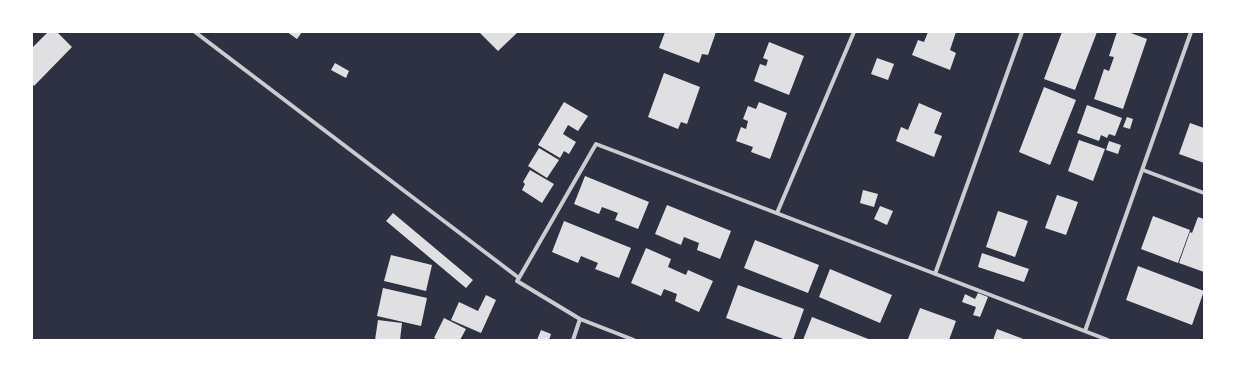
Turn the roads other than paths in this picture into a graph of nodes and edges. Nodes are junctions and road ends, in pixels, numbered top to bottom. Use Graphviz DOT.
graph roads {
  1 [pos="195,32"];
  2 [pos="854,32"];
  3 [pos="1022,32"];
  4 [pos="1191,32"];
  5 [pos="1143,170"];
  6 [pos="1204,193"];
  7 [pos="777,213"];
  8 [pos="935,274"];
  9 [pos="519,278"];
  10 [pos="580,319"];
  11 [pos="1085,331"];
  12 [pos="573,340"];
  13 [pos="634,340"];
  14 [pos="1108,340"];
  1 -- 9 [label="street"];
  2 -- 7 [label="street"];
  3 -- 8 [label="street"];
  4 -- 5 [label="street"];
  5 -- 6 [label="street"];
  5 -- 11 [label="street"];
  7 -- 8 [label="street"];
  7 -- 9 [label="street"];
  8 -- 11 [label="street"];
  9 -- 10 [label="street"];
  10 -- 12 [label="street"];
  10 -- 13 [label="street"];
  11 -- 14 [label="street"];
}
